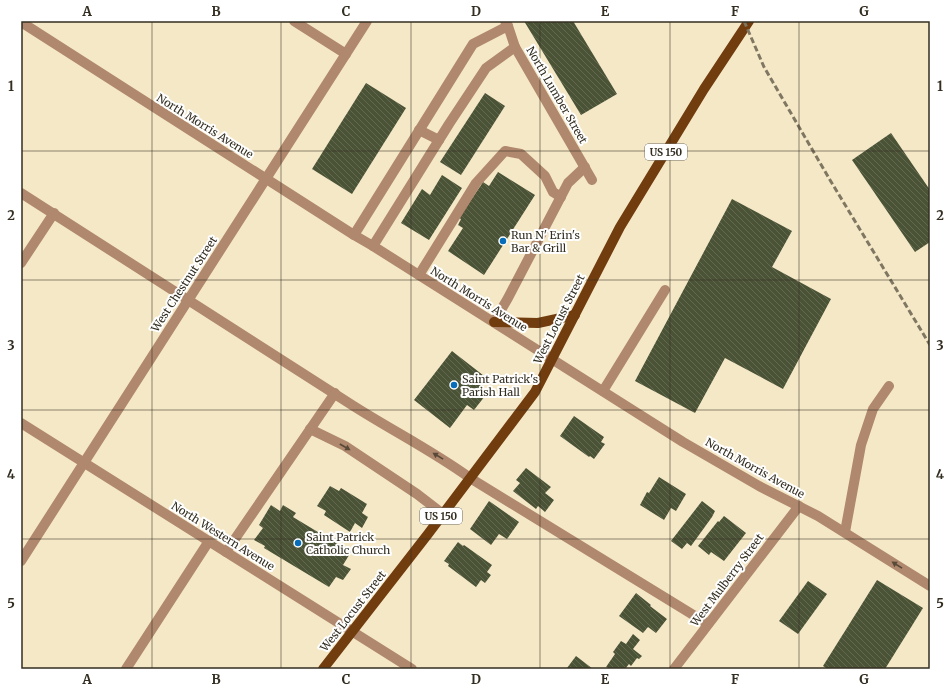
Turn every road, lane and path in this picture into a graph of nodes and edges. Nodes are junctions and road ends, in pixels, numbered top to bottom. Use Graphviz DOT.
graph roads {
  1 [pos="294,21"];
  2 [pos="367,21"];
  3 [pos="749,21"];
  4 [pos="21,22"];
  5 [pos="506,24"];
  6 [pos="515,48"];
  7 [pos="346,54"];
  8 [pos="419,130"];
  9 [pos="439,140"];
  10 [pos="585,168"];
  11 [pos="266,178"];
  12 [pos="592,180"];
  13 [pos="21,193"];
  14 [pos="561,197"];
  15 [pos="54,213"];
  16 [pos="354,236"];
  17 [pos="374,246"];
  18 [pos="21,263"];
  19 [pos="419,275"];
  20 [pos="665,290"];
  21 [pos="189,299"];
  22 [pos="575,315"];
  23 [pos="494,322"];
  24 [pos="552,359"];
  25 [pos="889,386"];
  26 [pos="603,391"];
  27 [pos="335,393"];
  28 [pos="21,423"];
  29 [pos="310,429"];
  30 [pos="84,462"];
  31 [pos="470,478"];
  32 [pos="799,506"];
  33 [pos="443,514"];
  34 [pos="845,532"];
  35 [pos="209,541"];
  36 [pos="226,552"];
  37 [pos="21,561"];
  38 [pos="930,586"];
  39 [pos="708,624"];
  40 [pos="352,631"];
  41 [pos="126,669"];
  42 [pos="323,669"];
  43 [pos="412,669"];
  44 [pos="674,669"];
  1 -- 7 [label="street"];
  2 -- 7 [label="street, West Chestnut Street"];
  3 -- 22 [label="main road, West Locust Street / US 150"];
  4 -- 11 [label="street, North Morris Avenue"];
  5 -- 6 [label="street, North Lumber Street"];
  5 -- 8 [label="street"];
  6 -- 9 [label="street"];
  6 -- 10 [label="street, North Lumber Street"];
  7 -- 11 [label="street, West Chestnut Street"];
  8 -- 9 [label="street"];
  8 -- 16 [label="street"];
  9 -- 17 [label="street"];
  10 -- 12 [label="street, North Lumber Street"];
  10 -- 14 [label="street"];
  11 -- 16 [label="street, North Morris Avenue"];
  11 -- 21 [label="street, West Chestnut Street"];
  13 -- 15 [label="street"];
  14 -- 19 [label="street"];
  14 -- 23 [label="street"];
  15 -- 18 [label="street"];
  15 -- 21 [label="street"];
  16 -- 17 [label="street, North Morris Avenue"];
  17 -- 19 [label="street, North Morris Avenue"];
  19 -- 23 [label="street, North Morris Avenue"];
  20 -- 26 [label="street"];
  21 -- 27 [label="street"];
  21 -- 30 [label="street, West Chestnut Street"];
  22 -- 23 [label="main road"];
  22 -- 24 [label="main road, West Locust Street / US 150"];
  23 -- 24 [label="street, North Morris Avenue"];
  24 -- 26 [label="street, North Morris Avenue"];
  24 -- 31 [label="main road, West Locust Street / US 150"];
  25 -- 34 [label="street"];
  26 -- 32 [label="street, North Morris Avenue"];
  27 -- 29 [label="street"];
  31 -- 27 [label="street, one-way"];
  28 -- 30 [label="street, North Western Avenue"];
  29 -- 33 [label="street, one-way"];
  29 -- 36 [label="street"];
  30 -- 35 [label="street, North Western Avenue"];
  30 -- 37 [label="street, West Chestnut Street"];
  31 -- 33 [label="main road, West Locust Street / US 150"];
  31 -- 39 [label="street"];
  32 -- 34 [label="street, North Morris Avenue"];
  32 -- 39 [label="street, West Mulberry Street"];
  33 -- 40 [label="main road, West Locust Street / US 150"];
  38 -- 34 [label="street, North Morris Avenue, one-way"];
  35 -- 36 [label="street, North Western Avenue"];
  35 -- 41 [label="street"];
  36 -- 40 [label="street, North Western Avenue"];
  39 -- 44 [label="street, West Mulberry Street"];
  40 -- 42 [label="main road, West Locust Street / US 150"];
  40 -- 43 [label="street, North Western Avenue"];
}
